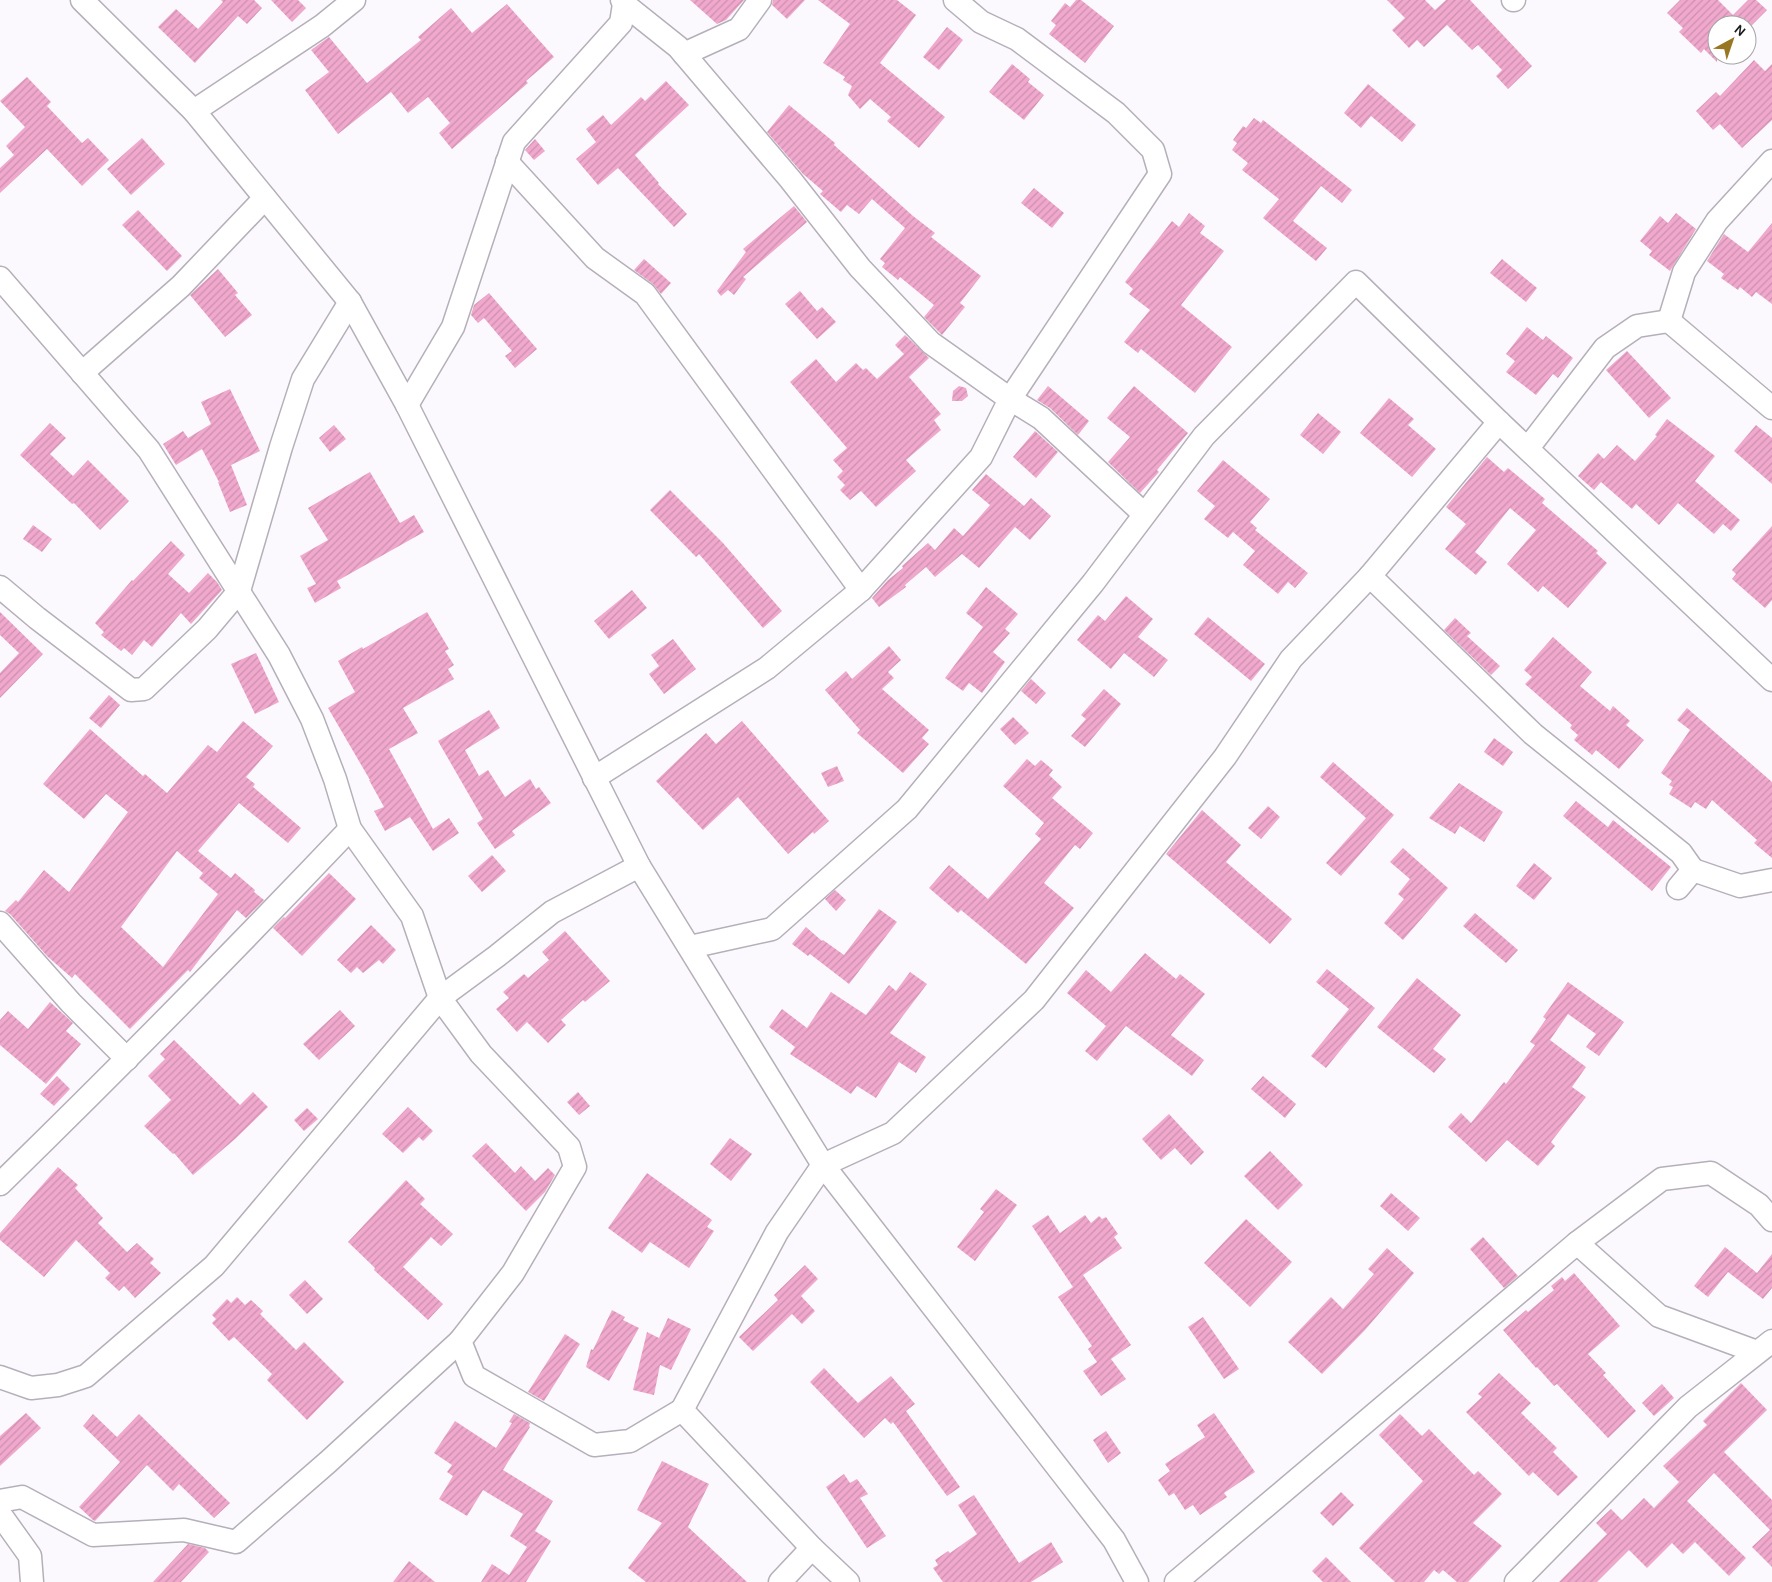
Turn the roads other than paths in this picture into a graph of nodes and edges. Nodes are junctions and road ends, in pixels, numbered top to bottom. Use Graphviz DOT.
graph roads {
  1 [pos="82,0"];
  2 [pos="760,0"];
  3 [pos="955,0"];
  4 [pos="623,2"];
  5 [pos="343,3"];
  6 [pos="684,54"];
  7 [pos="194,111"];
  8 [pos="1772,161"];
  9 [pos="508,162"];
  10 [pos="265,198"];
  11 [pos="0,278"];
  12 [pos="350,302"];
  13 [pos="1669,321"];
  14 [pos="82,373"];
  15 [pos="1010,399"];
  16 [pos="407,405"];
  17 [pos="1772,408"];
  18 [pos="1499,422"];
  19 [pos="1528,448"];
  20 [pos="1144,514"];
  21 [pos="1370,576"];
  22 [pos="0,587"];
  23 [pos="861,590"];
  24 [pos="239,591"];
  25 [pos="1772,680"];
  26 [pos="594,778"];
  27 [pos="350,829"];
  28 [pos="639,866"];
  29 [pos="1693,870"];
  30 [pos="1772,880"];
  31 [pos="1678,888"];
  32 [pos="0,923"];
  33 [pos="690,947"];
  34 [pos="440,998"];
  35 [pos="127,1060"];
  36 [pos="823,1165"];
  37 [pos="0,1184"];
  38 [pos="1772,1220"];
  39 [pos="1578,1243"];
  40 [pos="460,1341"];
  41 [pos="1764,1346"];
  42 [pos="1,1379"];
  43 [pos="682,1410"];
  44 [pos="0,1501"];
  45 [pos="0,1514"];
  46 [pos="812,1548"];
  47 [pos="32,1582"];
  48 [pos="780,1582"];
  49 [pos="848,1582"];
  50 [pos="1137,1582"];
  51 [pos="1176,1582"];
  52 [pos="1516,1582"];
  1 -- 7 [label="street"];
  2 -- 6 [label="street"];
  3 -- 15 [label="street"];
  4 -- 6 [label="street"];
  4 -- 9 [label="street"];
  5 -- 7 [label="street"];
  6 -- 15 [label="street"];
  7 -- 10 [label="street"];
  8 -- 13 [label="street"];
  9 -- 16 [label="street"];
  9 -- 23 [label="street"];
  10 -- 12 [label="street"];
  10 -- 14 [label="street"];
  11 -- 14 [label="street"];
  12 -- 16 [label="street"];
  12 -- 24 [label="street"];
  13 -- 17 [label="street"];
  13 -- 19 [label="street"];
  14 -- 24 [label="street"];
  15 -- 20 [label="street"];
  15 -- 23 [label="street"];
  16 -- 26 [label="street"];
  18 -- 19 [label="street"];
  18 -- 20 [label="street"];
  18 -- 21 [label="street"];
  19 -- 25 [label="street"];
  20 -- 33 [label="street"];
  21 -- 29 [label="street"];
  21 -- 36 [label="street"];
  22 -- 24 [label="street"];
  23 -- 26 [label="street"];
  24 -- 27 [label="street"];
  26 -- 28 [label="street"];
  27 -- 34 [label="street"];
  27 -- 35 [label="street"];
  28 -- 33 [label="street"];
  28 -- 34 [label="street"];
  29 -- 30 [label="street"];
  29 -- 31 [label="street"];
  32 -- 35 [label="street"];
  33 -- 36 [label="street"];
  34 -- 40 [label="street"];
  34 -- 42 [label="street"];
  35 -- 37 [label="street"];
  36 -- 43 [label="street"];
  36 -- 50 [label="street"];
  38 -- 39 [label="street"];
  39 -- 41 [label="street"];
  39 -- 51 [label="street"];
  40 -- 43 [label="street"];
  40 -- 44 [label="street"];
  41 -- 52 [label="street"];
  43 -- 46 [label="street"];
  45 -- 47 [label="street"];
  46 -- 48 [label="street"];
  46 -- 49 [label="street"];
}
